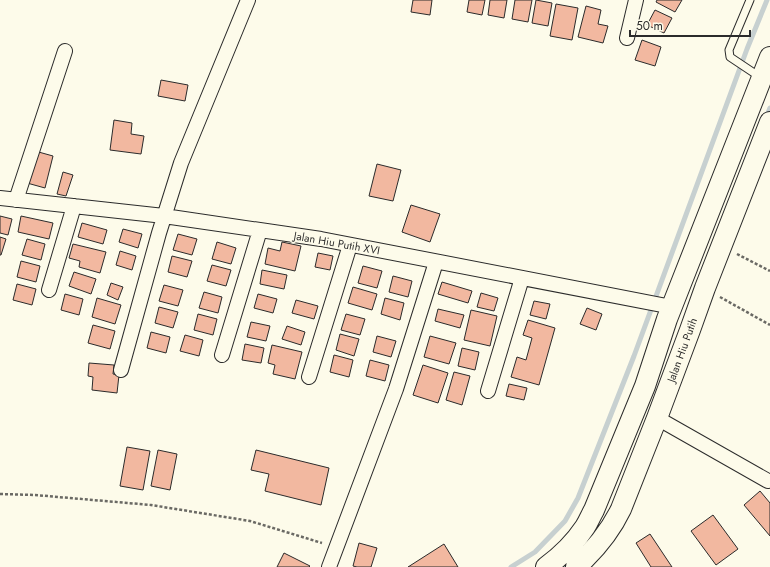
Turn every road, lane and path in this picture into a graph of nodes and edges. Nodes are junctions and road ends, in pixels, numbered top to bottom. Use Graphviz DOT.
graph roads {
  1 [pos="248,0"];
  2 [pos="636,0"];
  3 [pos="750,0"];
  4 [pos="627,38"];
  5 [pos="65,50"];
  6 [pos="770,57"];
  7 [pos="762,78"];
  8 [pos="770,122"];
  9 [pos="0,198"];
  10 [pos="16,200"];
  11 [pos="74,206"];
  12 [pos="164,216"];
  13 [pos="260,230"];
  14 [pos="350,245"];
  15 [pos="721,246"];
  16 [pos="436,262"];
  17 [pos="770,271"];
  18 [pos="522,278"];
  19 [pos="705,288"];
  20 [pos="49,290"];
  21 [pos="672,307"];
  22 [pos="770,325"];
  23 [pos="222,355"];
  24 [pos="121,370"];
  25 [pos="309,377"];
  26 [pos="645,386"];
  27 [pos="488,391"];
  28 [pos="665,396"];
  29 [pos="657,418"];
  30 [pos="768,481"];
  31 [pos="0,494"];
  32 [pos="336,548"];
  33 [pos="329,567"];
  34 [pos="546,567"];
  35 [pos="576,567"];
  1 -- 12 [label="street"];
  2 -- 4 [label="street"];
  3 -- 7 [label="lane"];
  5 -- 10 [label="street"];
  6 -- 7 [label="street, Jalan Hiu Putih"];
  7 -- 21 [label="street, Jalan Hiu Putih"];
  8 -- 15 [label="street, Jalan Hiu Putih"];
  9 -- 10 [label="street, Jalan Hiu Putih XVI"];
  10 -- 11 [label="street, Jalan Hiu Putih XVI"];
  11 -- 12 [label="street, Jalan Hiu Putih XVI"];
  11 -- 20 [label="street"];
  12 -- 13 [label="street, Jalan Hiu Putih XVI"];
  12 -- 24 [label="street"];
  13 -- 14 [label="street, Jalan Hiu Putih XVI"];
  13 -- 23 [label="street"];
  14 -- 16 [label="street, Jalan Hiu Putih XVI"];
  14 -- 25 [label="street"];
  15 -- 17 [label="path"];
  15 -- 19 [label="street, Jalan Hiu Putih"];
  16 -- 18 [label="street, Jalan Hiu Putih XVI"];
  16 -- 32 [label="street"];
  18 -- 21 [label="street, Jalan Hiu Putih XVI"];
  18 -- 27 [label="street"];
  19 -- 22 [label="path"];
  19 -- 28 [label="street, Jalan Hiu Putih"];
  21 -- 26 [label="street, Jalan Hiu Putih"];
  26 -- 28 [label="street"];
  26 -- 34 [label="street, Jalan Hiu Putih"];
  28 -- 29 [label="street, Jalan Hiu Putih"];
  29 -- 30 [label="street"];
  29 -- 35 [label="street, Jalan Hiu Putih"];
  31 -- 32 [label="path"];
  32 -- 33 [label="street"];
}
